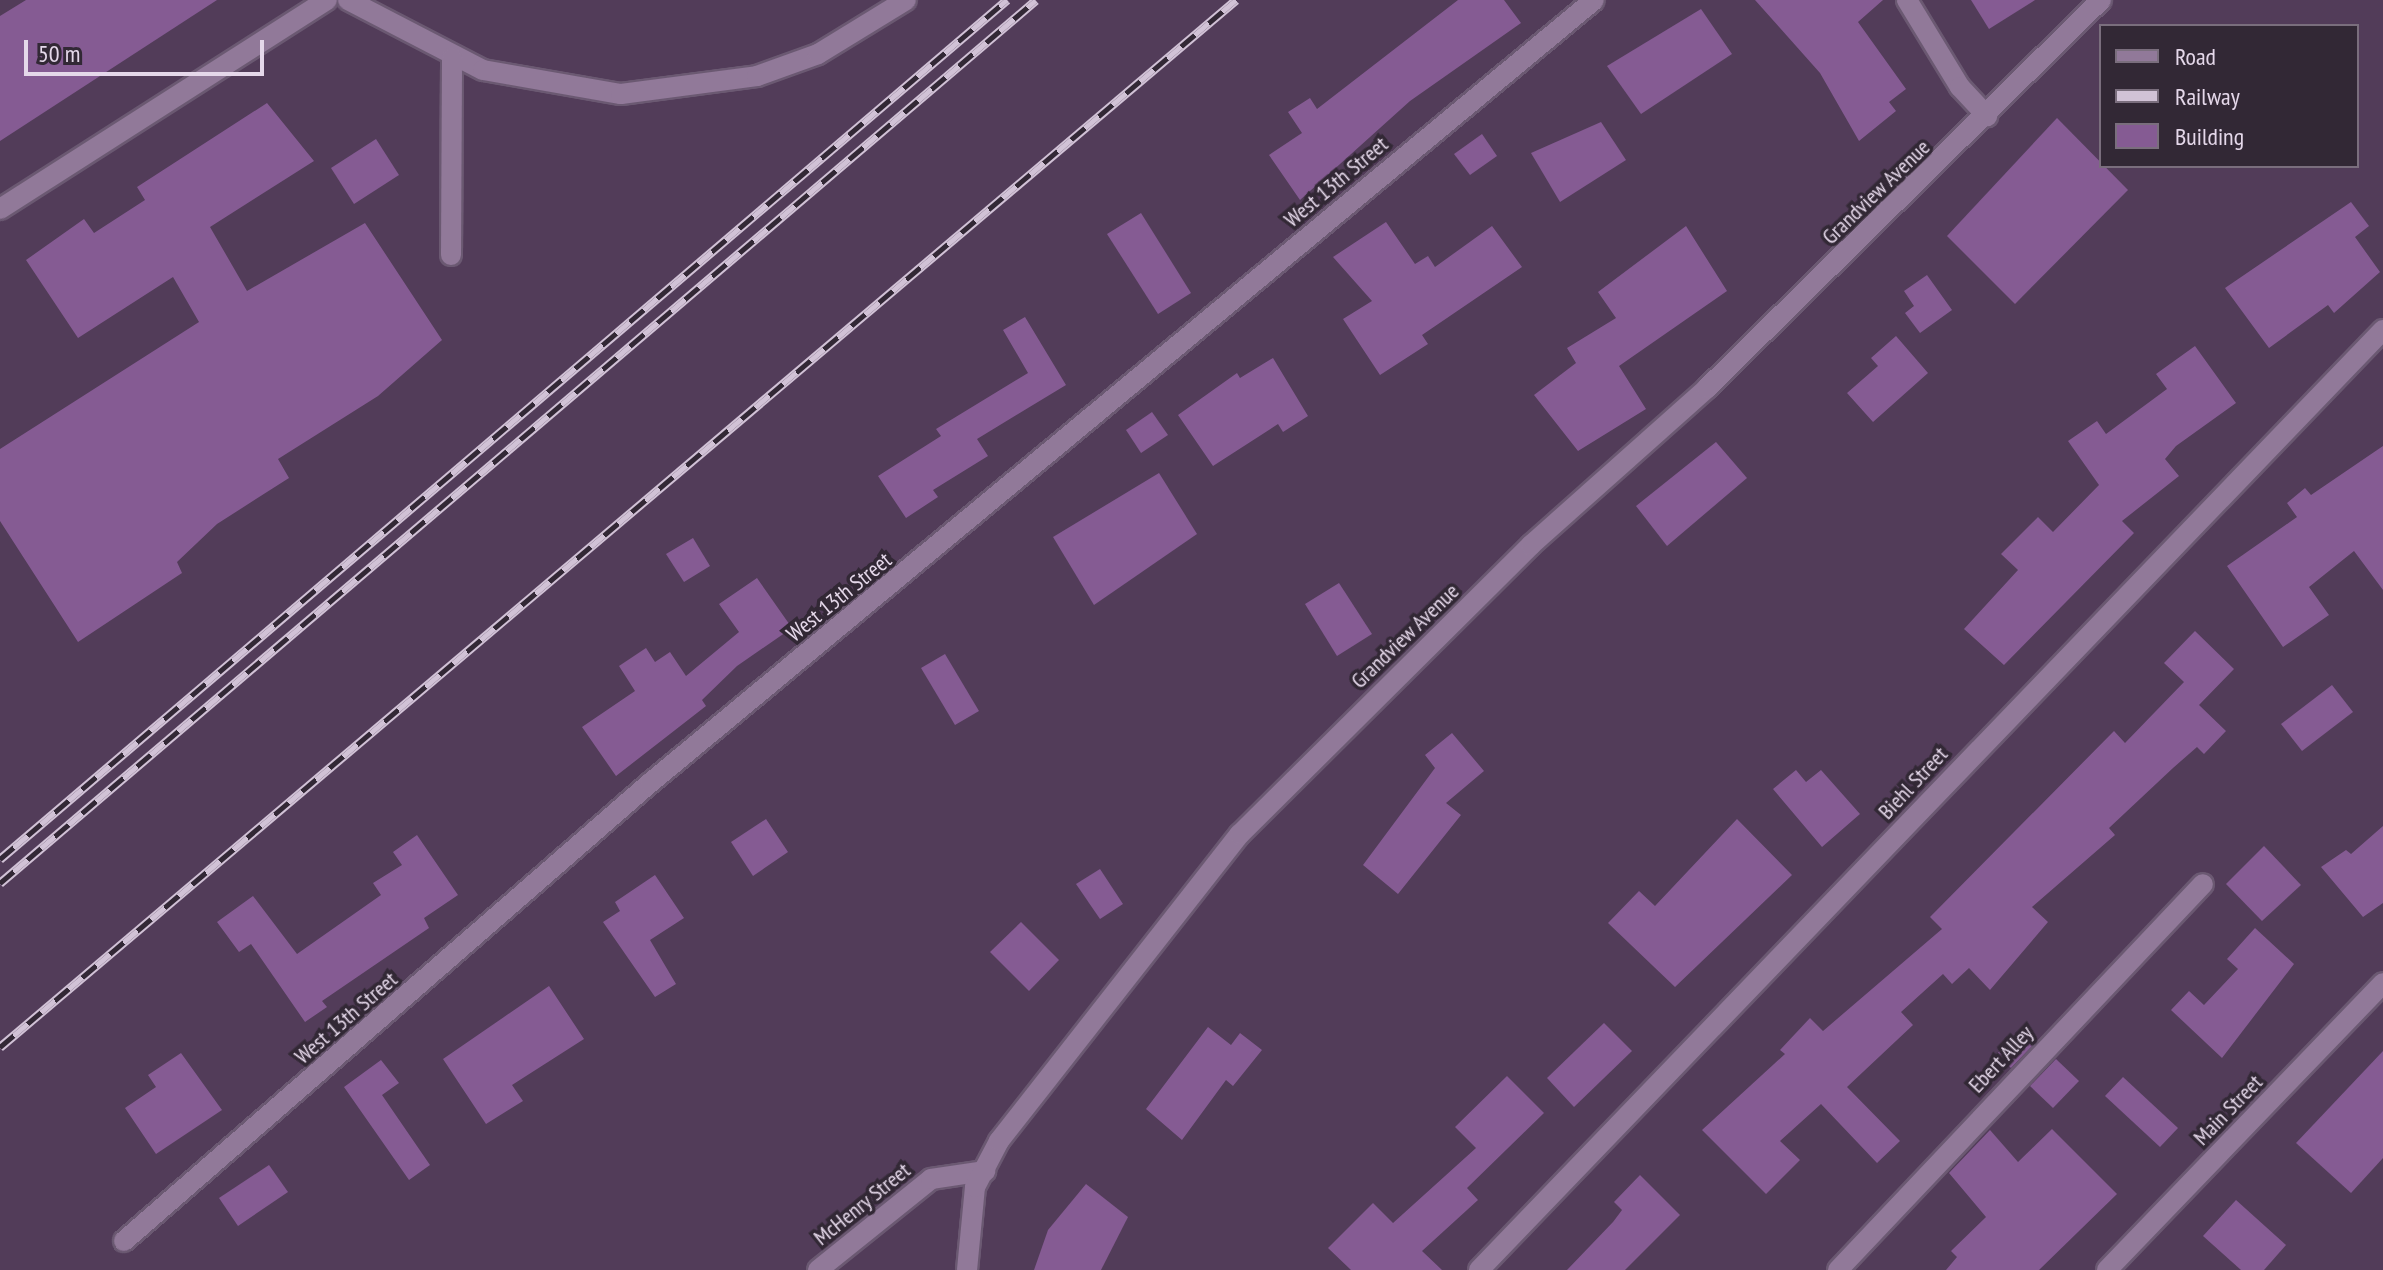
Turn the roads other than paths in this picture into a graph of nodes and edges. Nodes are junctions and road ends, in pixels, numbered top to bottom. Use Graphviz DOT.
graph roads {
  1 [pos="327,0"];
  2 [pos="348,0"];
  3 [pos="906,0"];
  4 [pos="1594,0"];
  5 [pos="1907,0"];
  6 [pos="2101,0"];
  7 [pos="452,58"];
  8 [pos="1987,116"];
  9 [pos="0,209"];
  10 [pos="451,255"];
  11 [pos="2383,330"];
  12 [pos="2203,884"];
  13 [pos="2383,983"];
  14 [pos="985,1171"];
  15 [pos="124,1241"];
  16 [pos="818,1270"];
  17 [pos="967,1270"];
  18 [pos="1479,1270"];
  19 [pos="1838,1270"];
  20 [pos="2107,1270"];
  1 -- 9 [label="street"];
  2 -- 7 [label="street"];
  3 -- 7 [label="street"];
  4 -- 15 [label="street, West 13th Street"];
  5 -- 8 [label="street"];
  6 -- 8 [label="street, Grandview Avenue"];
  7 -- 10 [label="street"];
  8 -- 14 [label="street, Grandview Avenue"];
  11 -- 18 [label="street, Biehl Street"];
  12 -- 19 [label="street, Ebert Alley"];
  13 -- 20 [label="street, Main Street"];
  14 -- 16 [label="street, McHenry Street"];
  14 -- 17 [label="street, Grandview Avenue"];
}
